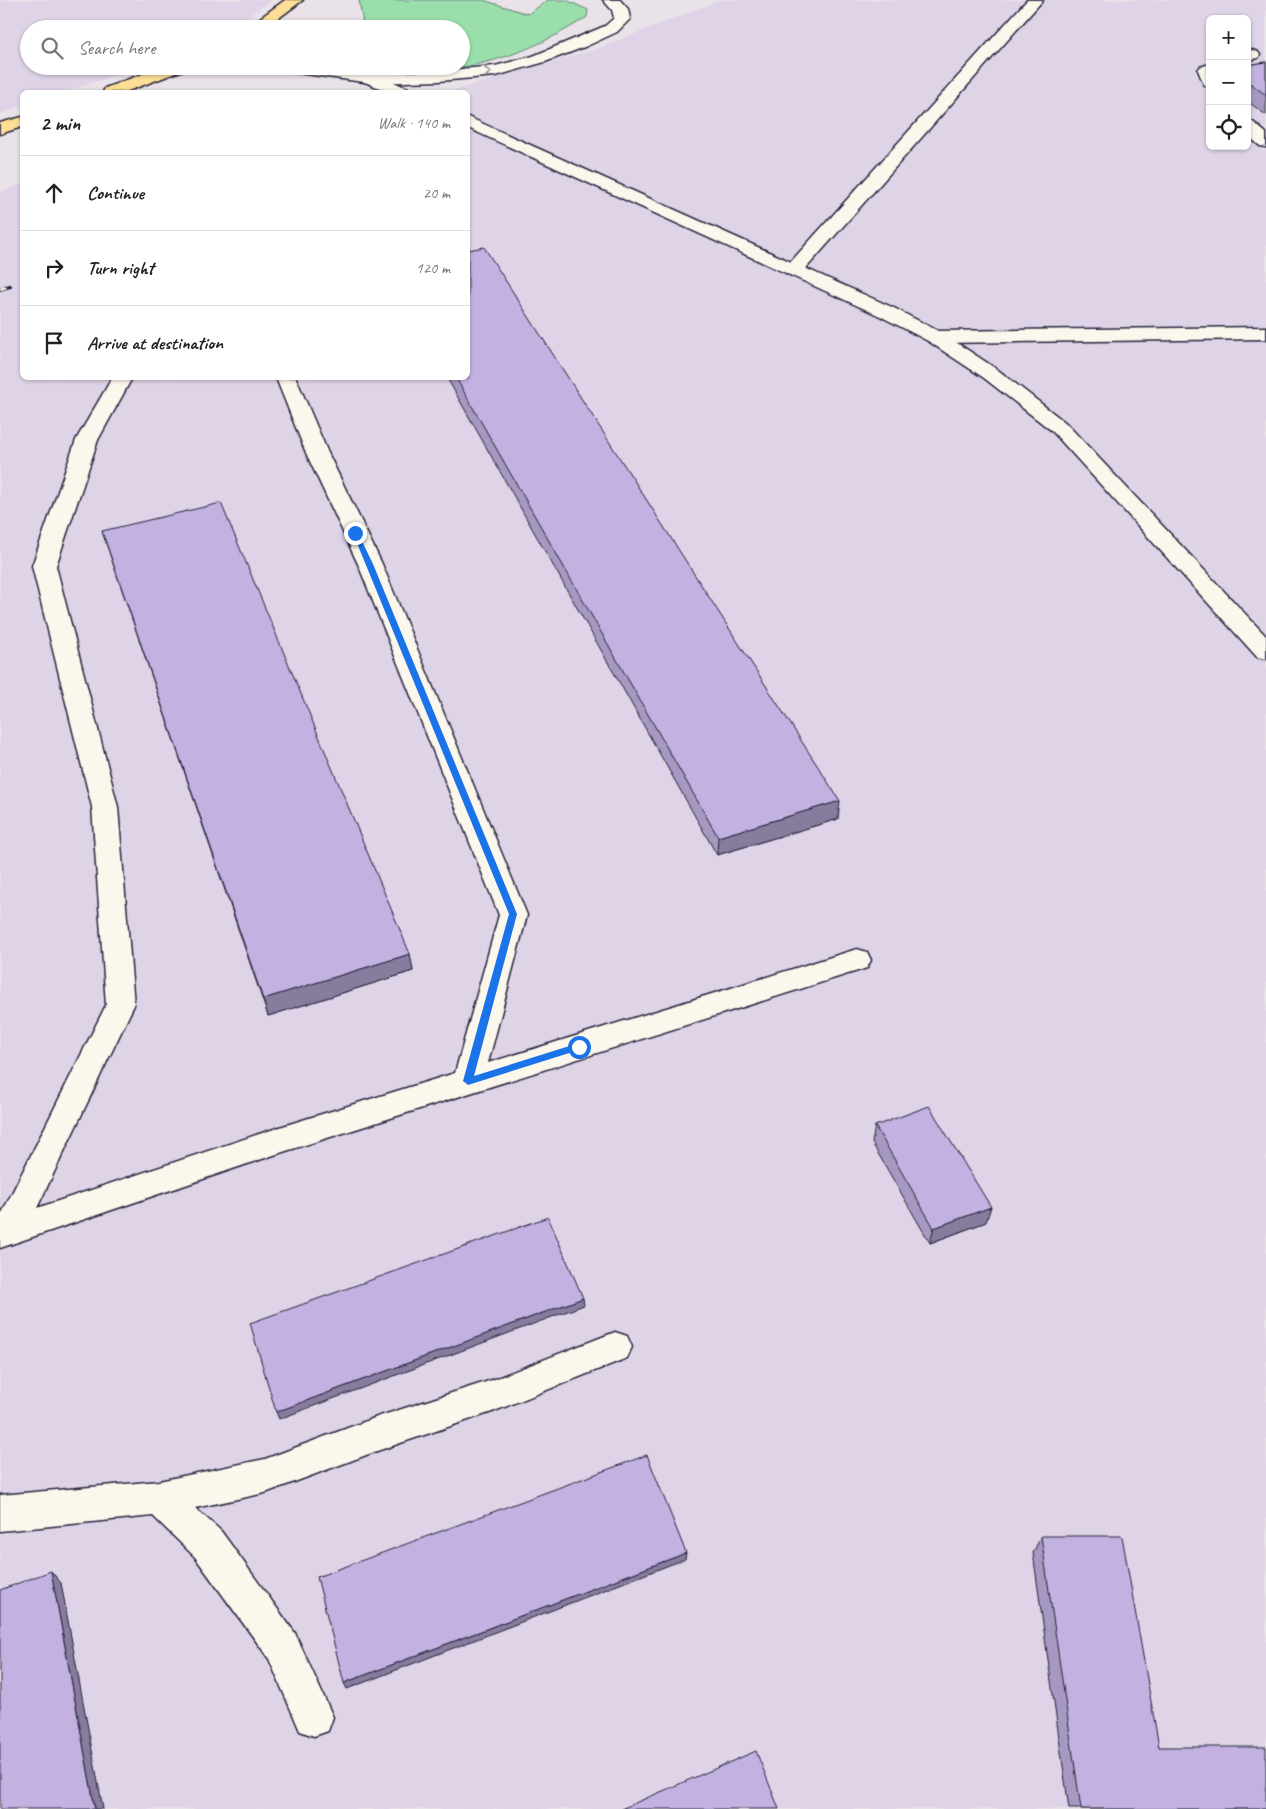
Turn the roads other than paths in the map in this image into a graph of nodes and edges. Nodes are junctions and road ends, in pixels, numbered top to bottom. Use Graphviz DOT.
graph roads {
  1 [pos="295,0"];
  2 [pos="611,0"];
  3 [pos="1035,0"];
  4 [pos="266,20"];
  5 [pos="470,73"];
  6 [pos="158,75"];
  7 [pos="349,75"];
  8 [pos="450,75"];
  9 [pos="371,78"];
  10 [pos="118,90"];
  11 [pos="398,90"];
  12 [pos="20,123"];
  13 [pos="470,123"];
  14 [pos="0,129"];
  15 [pos="1251,129"];
  16 [pos="1266,142"];
  17 [pos="794,270"];
  18 [pos="1266,334"];
  19 [pos="935,337"];
  20 [pos="121,380"];
  21 [pos="287,380"];
  22 [pos="1266,651"];
  23 [pos="857,960"];
  24 [pos="468,1081"];
  25 [pos="5,1233"];
  26 [pos="615,1347"];
  27 [pos="160,1498"];
  28 [pos="0,1513"];
  29 [pos="314,1718"];
  1 -- 4 [label="main road"];
  5 -- 2 [label="street, one-way"];
  3 -- 17 [label="street"];
  6 -- 10 [label="main road"];
  7 -- 9 [label="street"];
  9 -- 8 [label="street, one-way"];
  9 -- 11 [label="street"];
  12 -- 14 [label="main road"];
  13 -- 17 [label="street"];
  15 -- 16 [label="street"];
  17 -- 19 [label="street"];
  18 -- 19 [label="street"];
  19 -- 22 [label="street"];
  20 -- 25 [label="street"];
  21 -- 24 [label="street"];
  23 -- 24 [label="street"];
  24 -- 25 [label="street"];
  26 -- 27 [label="street"];
  27 -- 28 [label="street"];
  27 -- 29 [label="street"];
}
